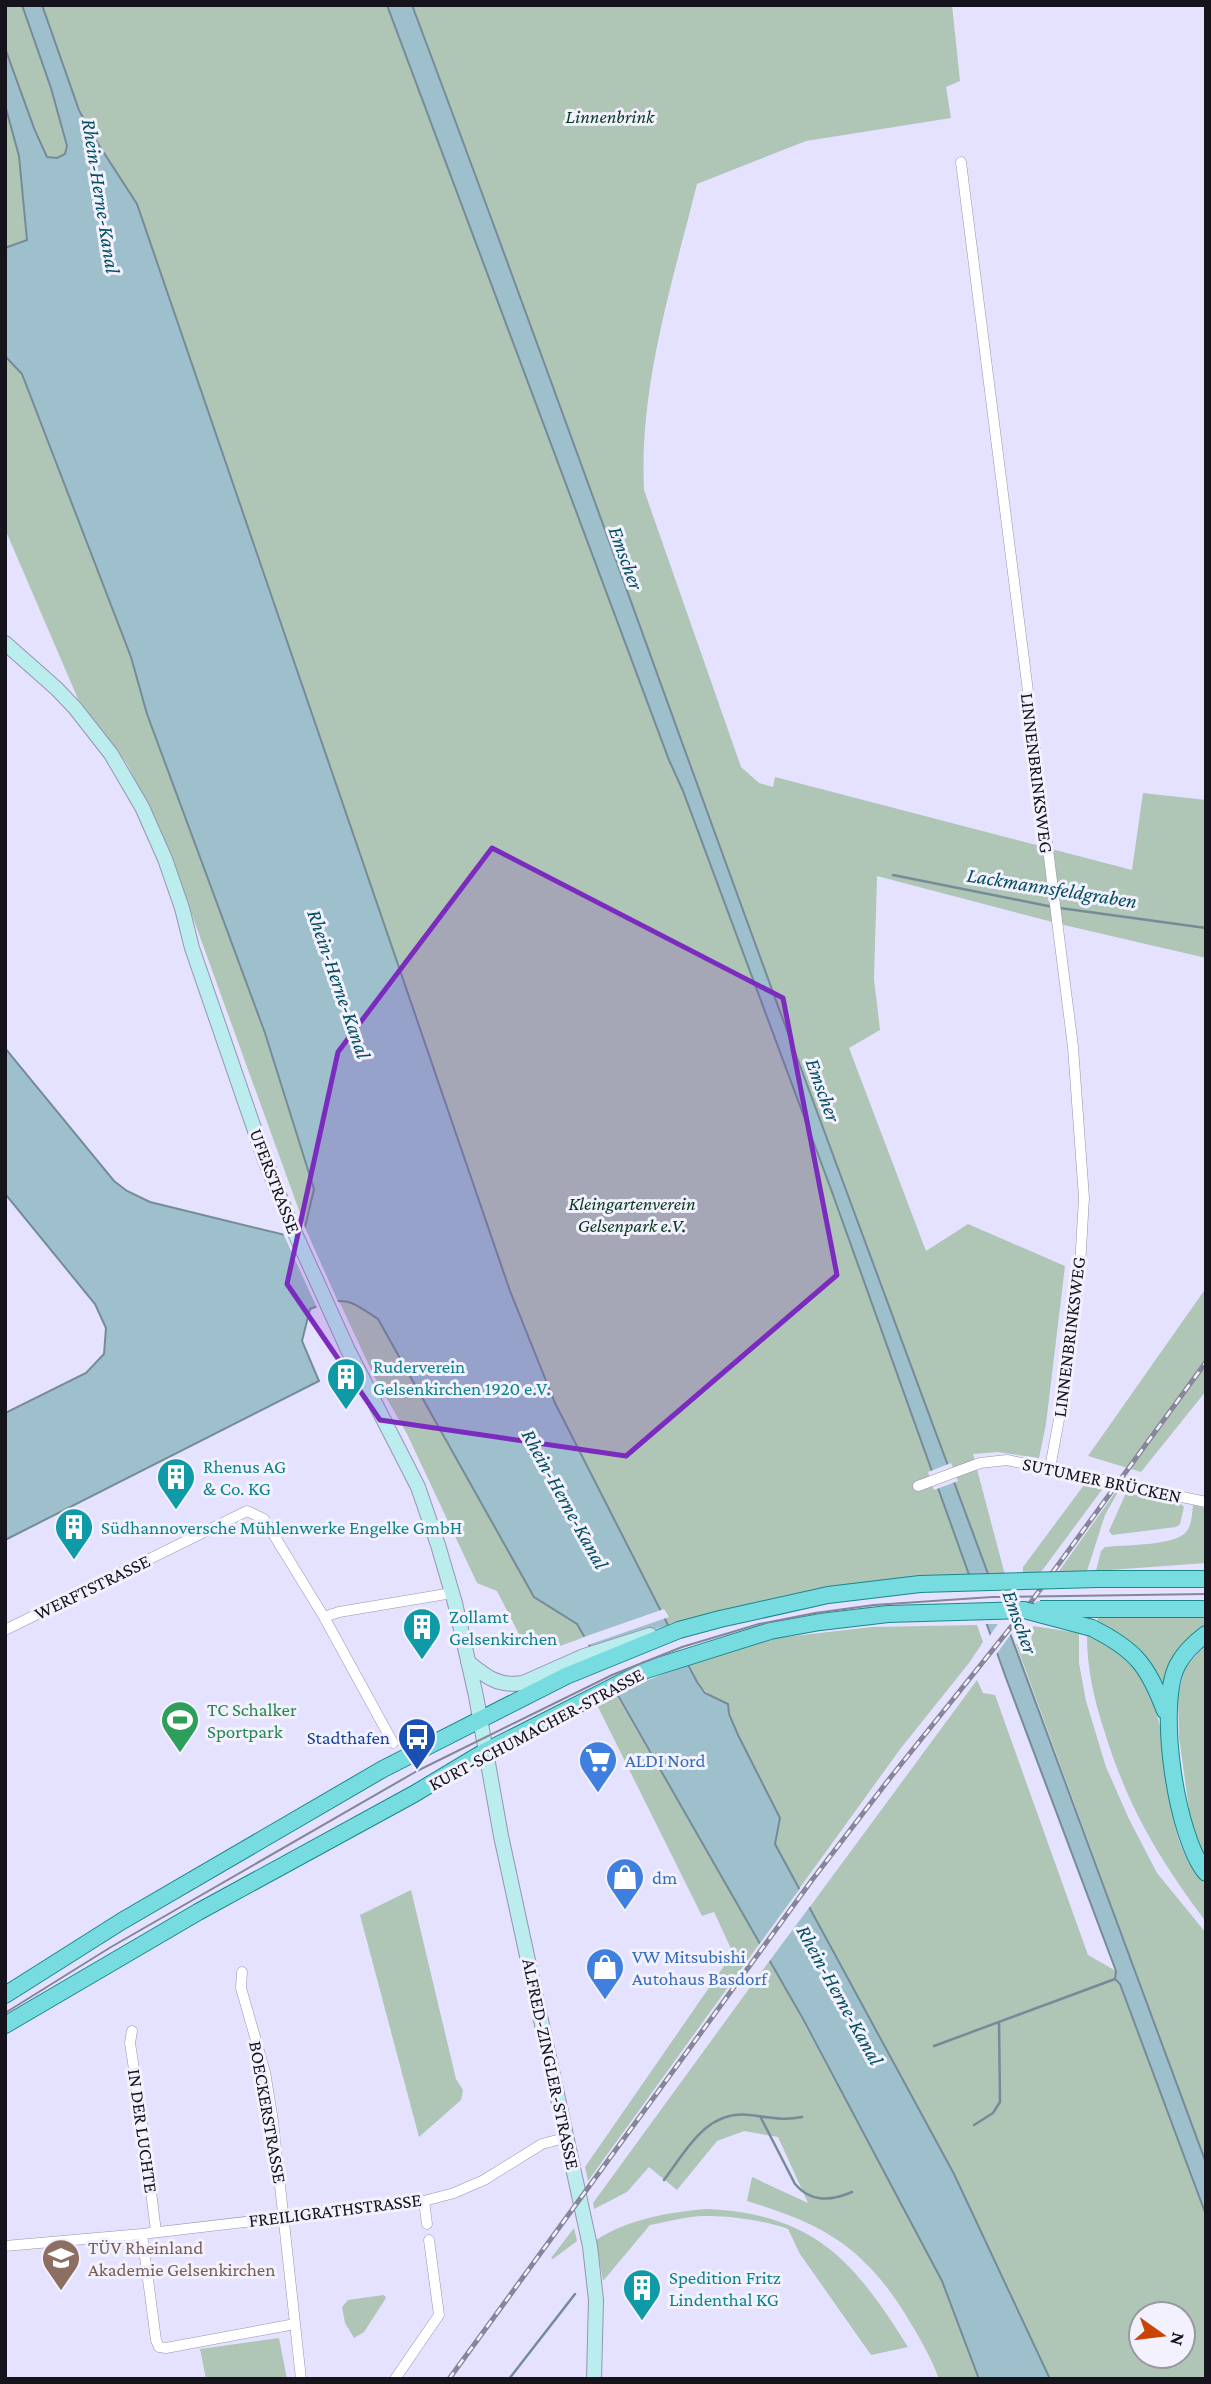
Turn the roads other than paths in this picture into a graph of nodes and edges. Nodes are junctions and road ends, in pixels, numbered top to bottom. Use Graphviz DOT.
graph roads {
  1 [pos="961,162"];
  2 [pos="5,643"];
  3 [pos="1050,1468"];
  4 [pos="918,1486"];
  5 [pos="1206,1502"];
  6 [pos="1206,1580"];
  7 [pos="452,1593"];
  8 [pos="1206,1609"];
  9 [pos="1024,1610"];
  10 [pos="324,1617"];
  11 [pos="5,1630"];
  12 [pos="1206,1634"];
  13 [pos="468,1662"];
  14 [pos="585,1662"];
  15 [pos="1167,1717"];
  16 [pos="480,1718"];
  17 [pos="393,1743"];
  18 [pos="484,1752"];
  19 [pos="1206,1873"];
  20 [pos="242,1972"];
  21 [pos="5,1995"];
  22 [pos="5,2025"];
  23 [pos="132,2031"];
  24 [pos="568,2137"];
  25 [pos="425,2201"];
  26 [pos="285,2217"];
  27 [pos="427,2224"];
  28 [pos="156,2232"];
  29 [pos="142,2234"];
  30 [pos="429,2240"];
  31 [pos="5,2246"];
  32 [pos="295,2324"];
  33 [pos="301,2379"];
  34 [pos="395,2379"];
  35 [pos="594,2379"];
  1 -- 3 [label="street, LINNENBRINKSWEG"];
  2 -- 7 [label="main road, UFERSTRASSE"];
  3 -- 4 [label="street, SUTUMER BRÜCKEN"];
  3 -- 5 [label="street, SUTUMER BRÜCKEN"];
  6 -- 14 [label="main road, KURT-SCHUMACHER-STRASSE, bridge"];
  7 -- 10 [label="street"];
  7 -- 13 [label="main road, UFERSTRASSE"];
  8 -- 9 [label="main road, KURT-SCHUMACHER-STRASSE, bridge"];
  9 -- 15 [label="main road, bridge"];
  9 -- 18 [label="main road, KURT-SCHUMACHER-STRASSE"];
  10 -- 11 [label="street, WERFTSTRASSE"];
  10 -- 17 [label="street, WERFTSTRASSE"];
  12 -- 15 [label="main road"];
  13 -- 14 [label="main road"];
  13 -- 16 [label="main road, UFERSTRASSE"];
  14 -- 16 [label="main road, KURT-SCHUMACHER-STRASSE"];
  15 -- 19 [label="main road"];
  16 -- 18 [label="main road, UFERSTRASSE"];
  16 -- 21 [label="main road, KURT-SCHUMACHER-STRASSE"];
  18 -- 22 [label="main road, KURT-SCHUMACHER-STRASSE"];
  18 -- 24 [label="main road, ALFRED-ZINGLER-STRASSE"];
  20 -- 26 [label="street, BOECKERSTRASSE"];
  23 -- 28 [label="street, IN DER LUCHTE"];
  24 -- 25 [label="street, FREILIGRATHSTRASSE"];
  24 -- 35 [label="main road, ALFRED-ZINGLER-STRASSE"];
  25 -- 26 [label="street, FREILIGRATHSTRASSE"];
  25 -- 27 [label="street"];
  26 -- 28 [label="street, FREILIGRATHSTRASSE"];
  26 -- 32 [label="street, BOECKERSTRASSE"];
  28 -- 29 [label="street, FREILIGRATHSTRASSE"];
  29 -- 31 [label="street, FREILIGRATHSTRASSE"];
  29 -- 32 [label="street"];
  30 -- 34 [label="street"];
  32 -- 33 [label="street, BOECKERSTRASSE"];
}
